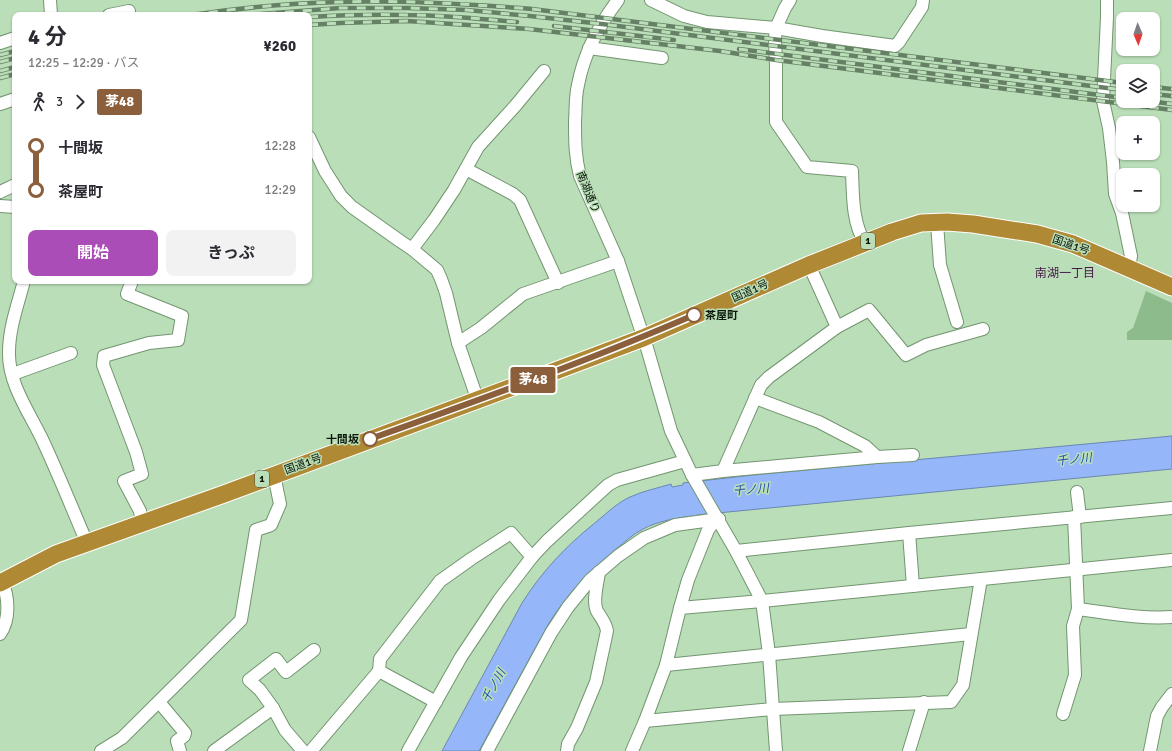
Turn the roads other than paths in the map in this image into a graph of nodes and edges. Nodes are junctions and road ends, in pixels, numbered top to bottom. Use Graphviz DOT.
graph roads {
  1 [pos="50,0"];
  2 [pos="618,0"];
  3 [pos="651,0"];
  4 [pos="790,0"];
  5 [pos="923,0"];
  6 [pos="1107,0"];
  7 [pos="129,11"];
  8 [pos="50,12"];
  9 [pos="124,12"];
  10 [pos="776,28"];
  11 [pos="12,39"];
  12 [pos="0,43"];
  13 [pos="589,48"];
  14 [pos="662,58"];
  15 [pos="544,71"];
  16 [pos="12,100"];
  17 [pos="0,104"];
  18 [pos="312,143"];
  19 [pos="466,169"];
  20 [pos="12,186"];
  21 [pos="0,192"];
  22 [pos="0,206"];
  23 [pos="12,207"];
  24 [pos="937,223"];
  25 [pos="865,243"];
  26 [pos="412,249"];
  27 [pos="618,261"];
  28 [pos="810,265"];
  29 [pos="1129,268"];
  30 [pos="558,283"];
  31 [pos="23,284"];
  32 [pos="131,284"];
  33 [pos="1172,287"];
  34 [pos="957,322"];
  35 [pos="837,327"];
  36 [pos="983,329"];
  37 [pos="643,338"];
  38 [pos="458,342"];
  39 [pos="0,343"];
  40 [pos="9,352"];
  41 [pos="71,353"];
  42 [pos="12,374"];
  43 [pos="755,398"];
  44 [pos="478,401"];
  45 [pos="913,455"];
  46 [pos="877,457"];
  47 [pos="685,461"];
  48 [pos="723,471"];
  49 [pos="274,475"];
  50 [pos="692,475"];
  51 [pos="1078,492"];
  52 [pos="1172,508"];
  53 [pos="1077,517"];
  54 [pos="719,519"];
  55 [pos="142,523"];
  56 [pos="909,533"];
  57 [pos="86,542"];
  58 [pos="736,551"];
  59 [pos="532,557"];
  60 [pos="1172,560"];
  61 [pos="1077,570"];
  62 [pos="600,572"];
  63 [pos="980,579"];
  64 [pos="1,583"];
  65 [pos="913,586"];
  66 [pos="762,601"];
  67 [pos="680,608"];
  68 [pos="1078,609"];
  69 [pos="1172,617"];
  70 [pos="0,634"];
  71 [pos="971,634"];
  72 [pos="314,650"];
  73 [pos="769,654"];
  74 [pos="666,665"];
  75 [pos="379,671"];
  76 [pos="1172,694"];
  77 [pos="159,702"];
  78 [pos="436,702"];
  79 [pos="924,702"];
  80 [pos="274,708"];
  81 [pos="773,709"];
  82 [pos="1063,714"];
  83 [pos="645,721"];
  84 [pos="179,746"];
  85 [pos="101,751"];
  86 [pos="214,751"];
  87 [pos="303,751"];
  88 [pos="311,751"];
  89 [pos="408,751"];
  90 [pos="488,751"];
  91 [pos="567,751"];
  92 [pos="632,751"];
  93 [pos="776,751"];
  94 [pos="909,751"];
  95 [pos="1150,751"];
  1 -- 8 [label="street"];
  2 -- 13 [label="street, 南湖通り"];
  3 -- 10 [label="street"];
  4 -- 10 [label="street"];
  5 -- 10 [label="street"];
  6 -- 29 [label="street"];
  7 -- 9 [label="street"];
  10 -- 25 [label="street"];
  11 -- 12 [label="street"];
  13 -- 14 [label="street"];
  13 -- 27 [label="street, 南湖通り"];
  15 -- 19 [label="street"];
  16 -- 17 [label="street"];
  18 -- 26 [label="street"];
  19 -- 26 [label="street"];
  19 -- 30 [label="street"];
  20 -- 21 [label="street"];
  22 -- 23 [label="street"];
  24 -- 25 [label="highway, 国道1号 / 1"];
  24 -- 29 [label="highway, 国道1号 / 1"];
  24 -- 34 [label="street"];
  25 -- 28 [label="highway, 国道1号 / 1"];
  26 -- 38 [label="street"];
  27 -- 30 [label="street"];
  27 -- 37 [label="street, 南湖通り"];
  28 -- 35 [label="street"];
  28 -- 37 [label="highway, 国道1号 / 1"];
  29 -- 33 [label="highway, 国道1号 / 1"];
  30 -- 38 [label="street"];
  31 -- 40 [label="street"];
  32 -- 55 [label="street"];
  35 -- 36 [label="street"];
  35 -- 43 [label="street"];
  37 -- 44 [label="highway, 国道1号 / 1"];
  37 -- 47 [label="street, 南湖通り"];
  38 -- 44 [label="street"];
  39 -- 40 [label="street"];
  40 -- 42 [label="street"];
  41 -- 42 [label="street"];
  42 -- 57 [label="street"];
  43 -- 46 [label="street"];
  43 -- 48 [label="street"];
  44 -- 49 [label="highway, 国道1号 / 1"];
  45 -- 46 [label="street"];
  46 -- 48 [label="street"];
  47 -- 50 [label="street, 南湖通り"];
  47 -- 59 [label="street"];
  48 -- 50 [label="street"];
  49 -- 55 [label="highway, 国道1号 / 1"];
  49 -- 77 [label="street"];
  50 -- 54 [label="street, 南湖通り"];
  51 -- 53 [label="street"];
  52 -- 53 [label="street"];
  53 -- 56 [label="street"];
  53 -- 61 [label="street"];
  54 -- 58 [label="street, 南湖通り"];
  54 -- 62 [label="street"];
  54 -- 67 [label="street"];
  55 -- 57 [label="highway, 国道1号 / 1"];
  56 -- 58 [label="street"];
  56 -- 65 [label="street"];
  57 -- 64 [label="highway, 国道1号 / 1"];
  58 -- 66 [label="street, 南湖通り"];
  59 -- 75 [label="street"];
  59 -- 78 [label="street"];
  60 -- 61 [label="street"];
  61 -- 63 [label="street"];
  61 -- 68 [label="street"];
  62 -- 90 [label="street"];
  62 -- 91 [label="street"];
  63 -- 65 [label="street"];
  63 -- 71 [label="street"];
  64 -- 70 [label="street"];
  65 -- 66 [label="street"];
  66 -- 67 [label="street"];
  66 -- 73 [label="street, 南湖通り"];
  67 -- 74 [label="street"];
  68 -- 69 [label="street"];
  68 -- 82 [label="street"];
  71 -- 73 [label="street"];
  71 -- 79 [label="street"];
  72 -- 80 [label="street"];
  73 -- 74 [label="street"];
  73 -- 81 [label="street, 南湖通り"];
  74 -- 83 [label="street"];
  75 -- 78 [label="street"];
  75 -- 88 [label="street"];
  76 -- 95 [label="street"];
  77 -- 84 [label="street"];
  77 -- 85 [label="street"];
  78 -- 89 [label="street"];
  79 -- 81 [label="street"];
  79 -- 94 [label="street"];
  80 -- 86 [label="street"];
  80 -- 87 [label="street"];
  81 -- 83 [label="street"];
  81 -- 93 [label="street, 南湖通り"];
  83 -- 92 [label="street"];
}
